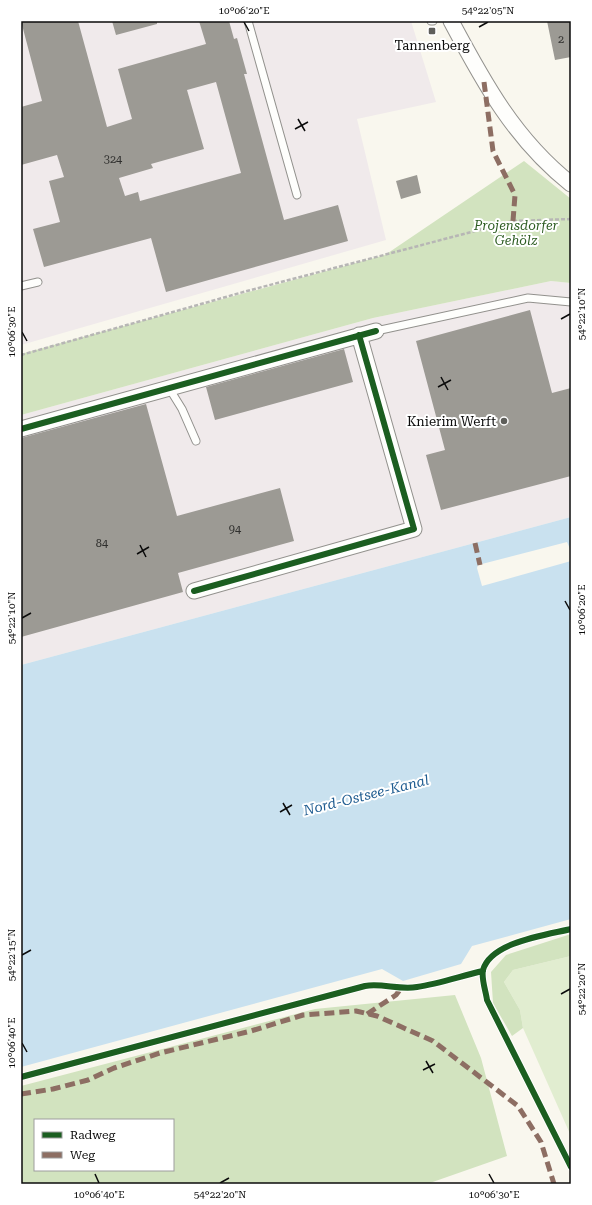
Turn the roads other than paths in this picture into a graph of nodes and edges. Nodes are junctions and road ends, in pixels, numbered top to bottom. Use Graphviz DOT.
graph roads {
  1 [pos="248,21"];
  2 [pos="451,21"];
  3 [pos="571,184"];
  4 [pos="297,195"];
  5 [pos="38,282"];
  6 [pos="21,286"];
  7 [pos="571,302"];
  8 [pos="376,330"];
  9 [pos="359,335"];
  10 [pos="169,388"];
  11 [pos="21,429"];
  12 [pos="196,441"];
  13 [pos="194,591"];
  1 -- 4 [label="lane"];
  2 -- 3 [label="street"];
  5 -- 6 [label="lane"];
  7 -- 8 [label="lane"];
  8 -- 9 [label="street"];
  9 -- 10 [label="street"];
  9 -- 13 [label="street"];
  10 -- 11 [label="street"];
  10 -- 12 [label="lane"];
}
